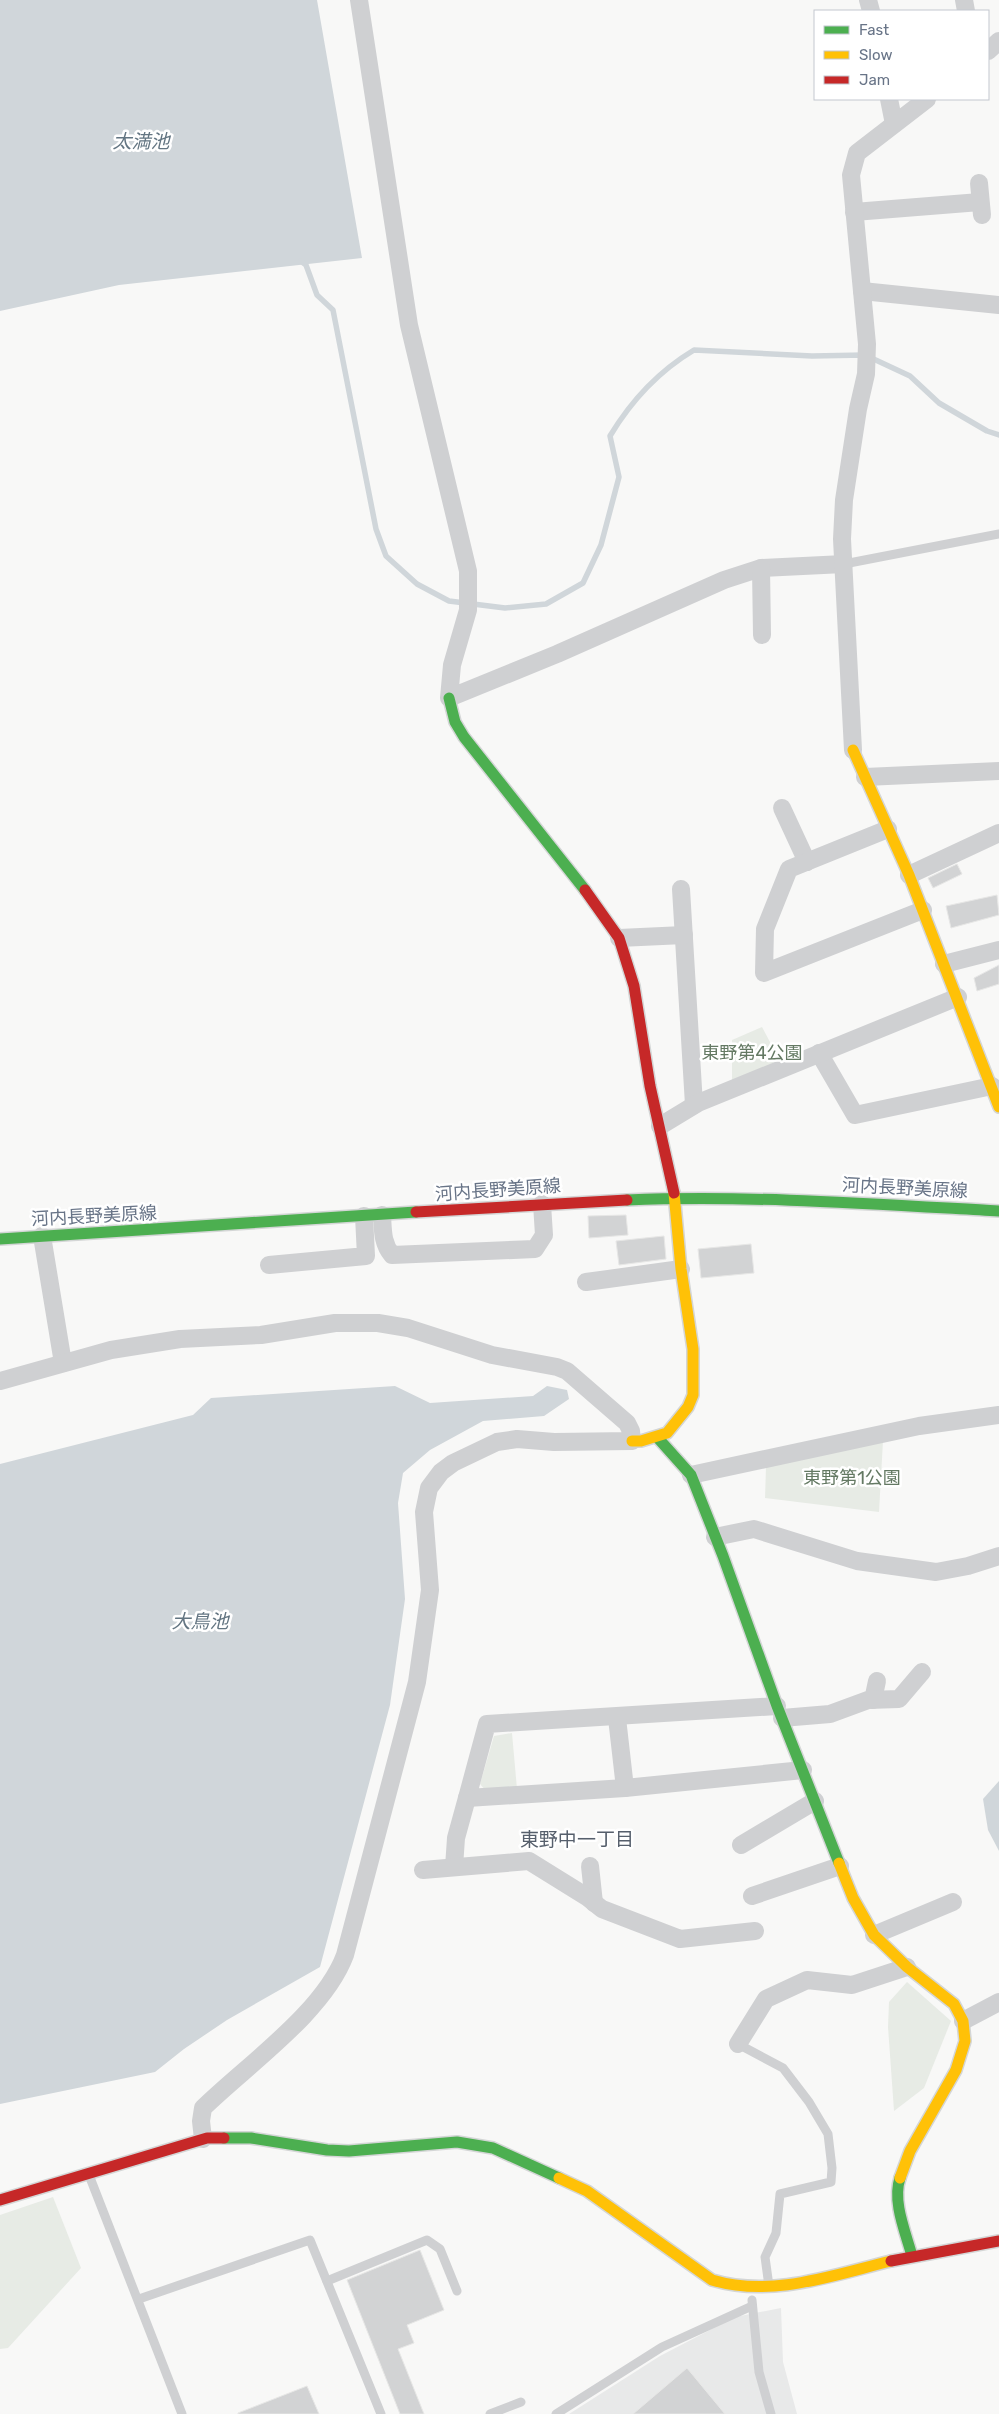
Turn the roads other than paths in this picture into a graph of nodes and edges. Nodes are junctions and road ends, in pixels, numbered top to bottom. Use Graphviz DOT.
graph roads {
  1 [pos="359,0"];
  2 [pos="999,41"];
  3 [pos="989,50"];
  4 [pos="889,100"];
  5 [pos="926,100"];
  6 [pos="894,124"];
  7 [pos="979,183"];
  8 [pos="854,212"];
  9 [pos="862,291"];
  10 [pos="999,305"];
  11 [pos="999,534"];
  12 [pos="844,564"];
  13 [pos="761,568"];
  14 [pos="762,635"];
  15 [pos="449,698"];
  16 [pos="854,750"];
  17 [pos="999,771"];
  18 [pos="866,777"];
  19 [pos="782,808"];
  20 [pos="888,829"];
  21 [pos="999,833"];
  22 [pos="807,862"];
  23 [pos="909,875"];
  24 [pos="681,889"];
  25 [pos="923,910"];
  26 [pos="684,935"];
  27 [pos="619,938"];
  28 [pos="999,950"];
  29 [pos="944,964"];
  30 [pos="958,997"];
  31 [pos="819,1053"];
  32 [pos="996,1095"];
  33 [pos="694,1105"];
  34 [pos="660,1126"];
  35 [pos="675,1198"];
  36 [pos="542,1204"];
  37 [pos="999,1211"];
  38 [pos="382,1215"];
  39 [pos="364,1216"];
  40 [pos="42,1236"];
  41 [pos="0,1239"];
  42 [pos="269,1265"];
  43 [pos="682,1269"];
  44 [pos="586,1282"];
  45 [pos="63,1363"];
  46 [pos="0,1381"];
  47 [pos="999,1415"];
  48 [pos="657,1437"];
  49 [pos="632,1441"];
  50 [pos="690,1475"];
  51 [pos="715,1537"];
  52 [pos="999,1556"];
  53 [pos="922,1672"];
  54 [pos="876,1681"];
  55 [pos="873,1700"];
  56 [pos="779,1712"];
  57 [pos="617,1718"];
  58 [pos="804,1770"];
  59 [pos="625,1788"];
  60 [pos="467,1798"];
  61 [pos="815,1801"];
  62 [pos="741,1846"];
  63 [pos="590,1866"];
  64 [pos="840,1866"];
  65 [pos="454,1868"];
  66 [pos="423,1870"];
  67 [pos="752,1896"];
  68 [pos="953,1902"];
  69 [pos="594,1903"];
  70 [pos="755,1930"];
  71 [pos="874,1934"];
  72 [pos="907,1967"];
  73 [pos="999,2002"];
  74 [pos="963,2021"];
  75 [pos="738,2044"];
  76 [pos="203,2139"];
  77 [pos="88,2173"];
  78 [pos="0,2200"];
  79 [pos="999,2241"];
  80 [pos="912,2256"];
  81 [pos="327,2281"];
  82 [pos="750,2287"];
  83 [pos="769,2287"];
  84 [pos="457,2291"];
  85 [pos="139,2299"];
  86 [pos="752,2306"];
  87 [pos="520,2402"];
  88 [pos="182,2414"];
  89 [pos="381,2414"];
  90 [pos="490,2414"];
  91 [pos="556,2414"];
  92 [pos="771,2414"];
  1 -- 15 [label="street"];
  2 -- 3 [label="street"];
  4 -- 6 [label="street"];
  5 -- 6 [label="street"];
  6 -- 8 [label="street"];
  7 -- 8 [label="street"];
  8 -- 9 [label="street"];
  9 -- 10 [label="street"];
  9 -- 12 [label="street"];
  11 -- 12 [label="lane"];
  12 -- 13 [label="street"];
  12 -- 16 [label="street"];
  13 -- 14 [label="street"];
  13 -- 15 [label="street"];
  15 -- 27 [label="street"];
  16 -- 18 [label="street"];
  17 -- 18 [label="street"];
  18 -- 20 [label="street"];
  19 -- 22 [label="street"];
  20 -- 22 [label="street"];
  20 -- 23 [label="street"];
  21 -- 23 [label="street"];
  22 -- 25 [label="street"];
  23 -- 25 [label="street"];
  24 -- 26 [label="street"];
  25 -- 29 [label="street"];
  26 -- 27 [label="street"];
  26 -- 33 [label="street"];
  27 -- 34 [label="street"];
  28 -- 29 [label="street"];
  29 -- 30 [label="street"];
  30 -- 31 [label="street"];
  30 -- 32 [label="street"];
  31 -- 32 [label="street"];
  31 -- 33 [label="street"];
  33 -- 34 [label="street"];
  34 -- 35 [label="street"];
  35 -- 36 [label="street, 河内長野美原線"];
  35 -- 37 [label="street, 河内長野美原線"];
  35 -- 43 [label="street"];
  36 -- 38 [label="street, 河内長野美原線"];
  36 -- 38 [label="street"];
  38 -- 39 [label="street, 河内長野美原線"];
  39 -- 40 [label="street, 河内長野美原線"];
  39 -- 42 [label="street"];
  40 -- 41 [label="street, 河内長野美原線"];
  40 -- 45 [label="street"];
  43 -- 44 [label="street"];
  43 -- 48 [label="street"];
  45 -- 46 [label="street"];
  45 -- 49 [label="street"];
  47 -- 50 [label="street"];
  48 -- 49 [label="street"];
  48 -- 50 [label="street"];
  49 -- 76 [label="street"];
  50 -- 51 [label="street"];
  51 -- 52 [label="street"];
  51 -- 56 [label="street"];
  53 -- 55 [label="street"];
  54 -- 55 [label="street"];
  55 -- 56 [label="street"];
  56 -- 57 [label="street"];
  56 -- 58 [label="street"];
  57 -- 59 [label="street"];
  57 -- 60 [label="street"];
  58 -- 59 [label="street"];
  58 -- 61 [label="street"];
  59 -- 60 [label="street"];
  60 -- 65 [label="street"];
  61 -- 62 [label="street"];
  61 -- 64 [label="street"];
  63 -- 69 [label="street"];
  64 -- 67 [label="street"];
  64 -- 71 [label="street"];
  65 -- 66 [label="street"];
  65 -- 69 [label="street"];
  68 -- 71 [label="street"];
  69 -- 70 [label="street"];
  71 -- 72 [label="street"];
  72 -- 74 [label="street"];
  72 -- 75 [label="street"];
  73 -- 74 [label="street"];
  74 -- 80 [label="street"];
  75 -- 83 [label="lane"];
  76 -- 77 [label="street"];
  76 -- 82 [label="street"];
  77 -- 78 [label="street"];
  77 -- 85 [label="lane"];
  79 -- 80 [label="street"];
  80 -- 83 [label="street"];
  81 -- 84 [label="lane"];
  81 -- 85 [label="lane"];
  81 -- 89 [label="lane"];
  82 -- 83 [label="street"];
  82 -- 86 [label="lane"];
  85 -- 88 [label="lane"];
  86 -- 91 [label="lane"];
  86 -- 92 [label="lane"];
  87 -- 90 [label="lane"];
}
